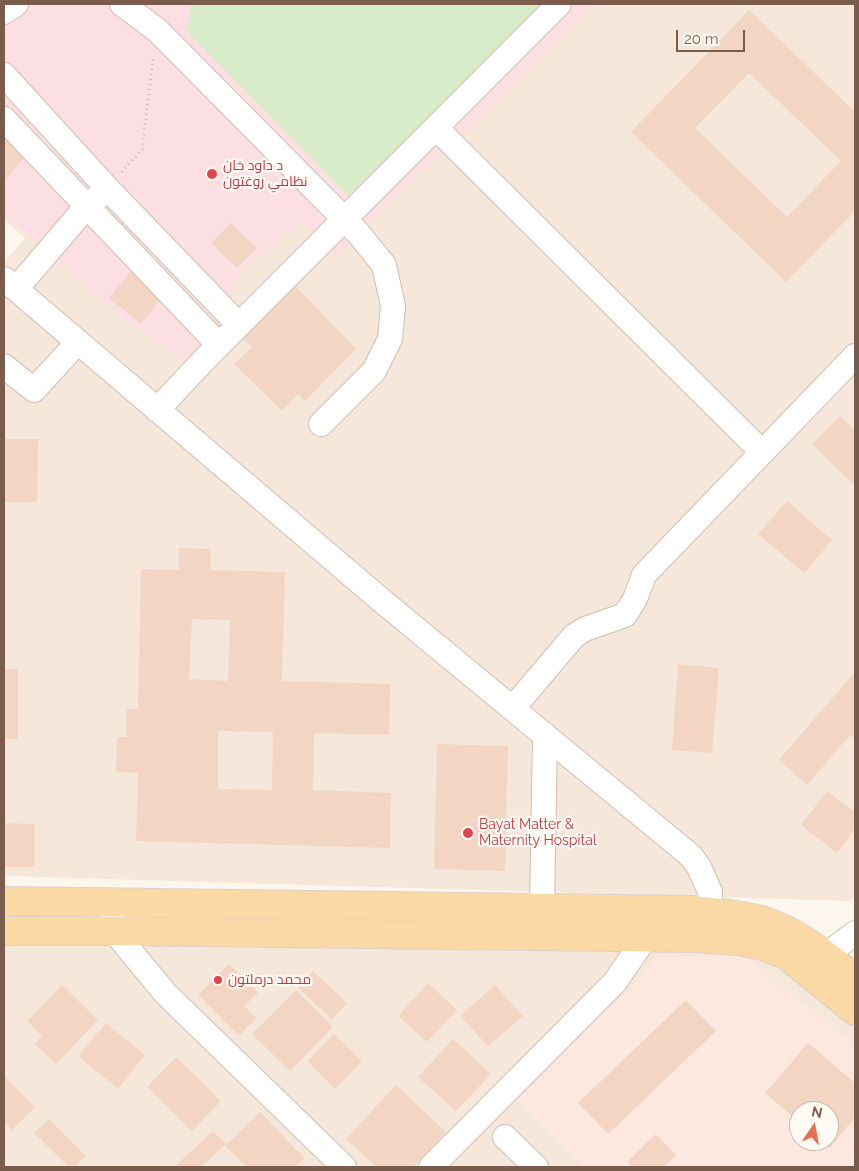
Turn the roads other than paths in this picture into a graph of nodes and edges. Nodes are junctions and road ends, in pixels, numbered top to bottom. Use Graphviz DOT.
graph roads {
  1 [pos="16,4"];
  2 [pos="122,4"];
  3 [pos="559,4"];
  4 [pos="4,12"];
  5 [pos="4,74"];
  6 [pos="4,119"];
  7 [pos="436,128"];
  8 [pos="108,189"];
  9 [pos="87,206"];
  10 [pos="345,220"];
  11 [pos="10,284"];
  12 [pos="239,324"];
  13 [pos="78,342"];
  14 [pos="219,345"];
  15 [pos="855,356"];
  16 [pos="4,366"];
  17 [pos="157,410"];
  18 [pos="321,424"];
  19 [pos="762,452"];
  20 [pos="513,708"];
  21 [pos="545,734"];
  22 [pos="4,901"];
  23 [pos="112,902"];
  24 [pos="542,908"];
  25 [pos="709,912"];
  26 [pos="4,931"];
  27 [pos="114,931"];
  28 [pos="855,933"];
  29 [pos="645,938"];
  30 [pos="709,939"];
  31 [pos="826,955"];
  32 [pos="855,978"];
  33 [pos="855,1010"];
  34 [pos="505,1136"];
  35 [pos="344,1167"];
  36 [pos="431,1167"];
  37 [pos="536,1167"];
  1 -- 4 [label="street"];
  2 -- 10 [label="street"];
  3 -- 7 [label="street"];
  5 -- 8 [label="street"];
  6 -- 9 [label="street"];
  7 -- 10 [label="street"];
  7 -- 19 [label="street"];
  8 -- 9 [label="street"];
  8 -- 12 [label="street"];
  9 -- 11 [label="street"];
  9 -- 14 [label="street"];
  10 -- 12 [label="street"];
  10 -- 18 [label="street"];
  11 -- 13 [label="street"];
  12 -- 14 [label="street"];
  13 -- 16 [label="street"];
  13 -- 17 [label="street"];
  14 -- 17 [label="street"];
  15 -- 19 [label="street"];
  17 -- 20 [label="street"];
  19 -- 20 [label="street"];
  20 -- 21 [label="street"];
  21 -- 24 [label="street"];
  21 -- 25 [label="street"];
  22 -- 23 [label="main road"];
  23 -- 24 [label="main road"];
  23 -- 27 [label="street"];
  24 -- 25 [label="main road"];
  25 -- 30 [label="street"];
  25 -- 31 [label="main road"];
  26 -- 27 [label="main road"];
  27 -- 29 [label="main road"];
  27 -- 35 [label="street"];
  28 -- 31 [label="street"];
  29 -- 30 [label="main road"];
  29 -- 36 [label="street"];
  30 -- 33 [label="main road"];
  31 -- 32 [label="main road"];
  34 -- 37 [label="street"];
}
